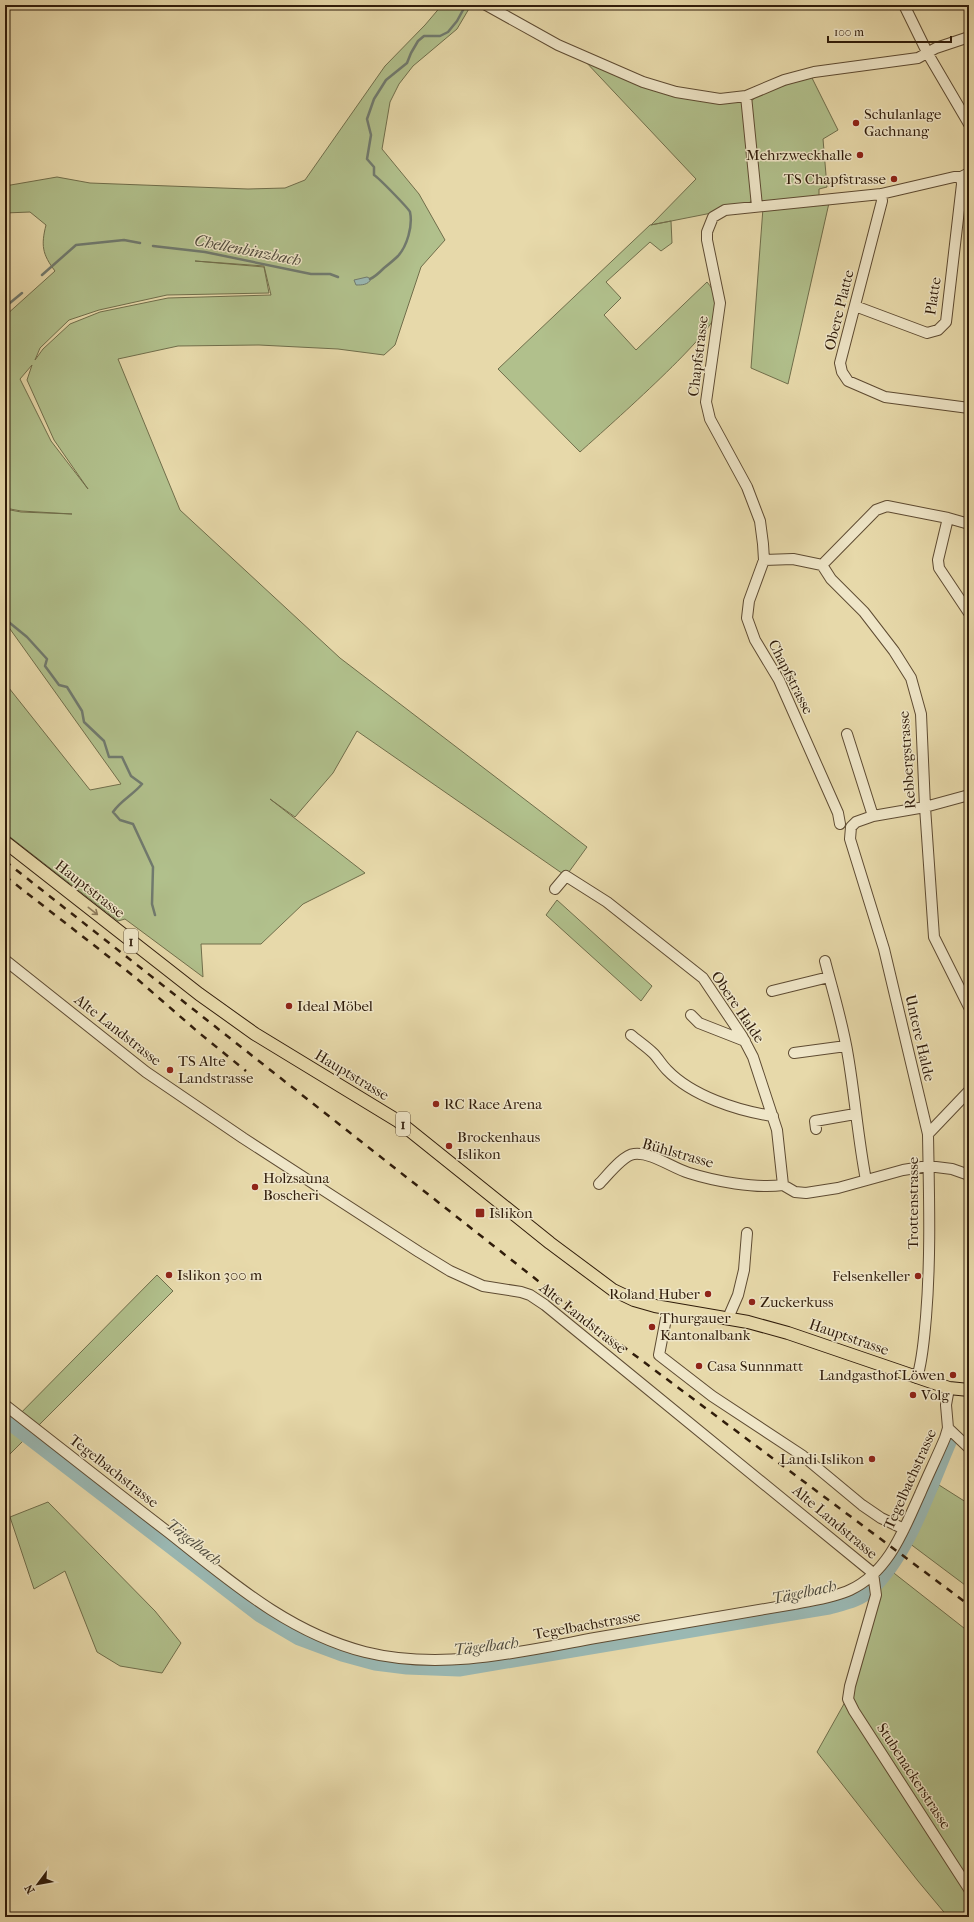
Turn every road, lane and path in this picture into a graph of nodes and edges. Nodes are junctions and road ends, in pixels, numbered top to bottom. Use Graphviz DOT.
graph roads {
  1 [pos="486,5"];
  2 [pos="904,5"];
  3 [pos="969,37"];
  4 [pos="928,54"];
  5 [pos="746,96"];
  6 [pos="969,124"];
  7 [pos="965,175"];
  8 [pos="881,194"];
  9 [pos="756,206"];
  10 [pos="855,306"];
  11 [pos="969,408"];
  12 [pos="948,518"];
  13 [pos="969,524"];
  14 [pos="764,560"];
  15 [pos="822,565"];
  16 [pos="969,612"];
  17 [pos="847,734"];
  18 [pos="969,795"];
  19 [pos="925,807"];
  20 [pos="874,816"];
  21 [pos="840,824"];
  22 [pos="5,842"];
  23 [pos="555,889"];
  24 [pos="5,960"];
  25 [pos="825,961"];
  26 [pos="829,977"];
  27 [pos="772,991"];
  28 [pos="969,1007"];
  29 [pos="691,1015"];
  30 [pos="631,1036"];
  31 [pos="745,1042"];
  32 [pos="846,1046"];
  33 [pos="794,1053"];
  34 [pos="968,1094"];
  35 [pos="855,1114"];
  36 [pos="773,1116"];
  37 [pos="816,1129"];
  38 [pos="928,1134"];
  39 [pos="928,1166"];
  40 [pos="969,1175"];
  41 [pos="866,1180"];
  42 [pos="599,1184"];
  43 [pos="783,1185"];
  44 [pos="747,1233"];
  45 [pos="668,1308"];
  46 [pos="728,1318"];
  47 [pos="917,1378"];
  48 [pos="949,1388"];
  49 [pos="969,1390"];
  50 [pos="5,1405"];
  51 [pos="948,1428"];
  52 [pos="969,1448"];
  53 [pos="904,1530"];
  54 [pos="875,1581"];
  55 [pos="969,1889"];
  1 -- 5 [label="street"];
  2 -- 4 [label="street"];
  3 -- 4 [label="street"];
  4 -- 5 [label="street"];
  4 -- 6 [label="street"];
  5 -- 9 [label="street"];
  7 -- 8 [label="street, Chapfstrasse"];
  7 -- 10 [label="street, Platte"];
  8 -- 9 [label="street, Chapfstrasse"];
  8 -- 10 [label="street, Obere Platte"];
  9 -- 14 [label="street, Chapfstrasse"];
  10 -- 11 [label="street, Obere Platte"];
  12 -- 13 [label="street"];
  12 -- 15 [label="street"];
  12 -- 16 [label="street"];
  14 -- 15 [label="street"];
  14 -- 21 [label="street, Chapfstrasse"];
  15 -- 19 [label="street, Rebbergstrasse"];
  17 -- 20 [label="street"];
  18 -- 19 [label="street, Untere Halde"];
  19 -- 20 [label="street, Untere Halde"];
  19 -- 28 [label="street, Rebbergstrasse"];
  20 -- 38 [label="street, Untere Halde"];
  22 -- 45 [label="main road, Hauptstrasse / 1, one-way"];
  23 -- 31 [label="street, Obere Halde"];
  24 -- 54 [label="street, Alte Landstrasse"];
  25 -- 26 [label="street"];
  26 -- 27 [label="street"];
  26 -- 32 [label="street"];
  29 -- 31 [label="street"];
  30 -- 36 [label="street"];
  31 -- 36 [label="street, Obere Halde"];
  32 -- 33 [label="street"];
  32 -- 35 [label="street"];
  34 -- 38 [label="street"];
  35 -- 37 [label="street"];
  35 -- 41 [label="street"];
  36 -- 43 [label="street, Obere Halde"];
  38 -- 39 [label="street, Trottenstrasse"];
  39 -- 40 [label="street"];
  39 -- 41 [label="street"];
  39 -- 47 [label="street, Trottenstrasse"];
  41 -- 43 [label="street"];
  42 -- 43 [label="street, Bühlstrasse"];
  44 -- 46 [label="street"];
  45 -- 46 [label="main road, Hauptstrasse / 1"];
  45 -- 53 [label="street"];
  46 -- 47 [label="main road, Hauptstrasse / 1"];
  47 -- 48 [label="main road, Hauptstrasse / 1"];
  48 -- 49 [label="main road, Hauptstrasse / 1"];
  48 -- 51 [label="street, Tegelbachstrasse"];
  50 -- 54 [label="street, Tegelbachstrasse"];
  51 -- 52 [label="street"];
  51 -- 53 [label="street, Tegelbachstrasse"];
  53 -- 54 [label="street, Tegelbachstrasse"];
  54 -- 55 [label="street, Stubenackerstrasse"];
}
